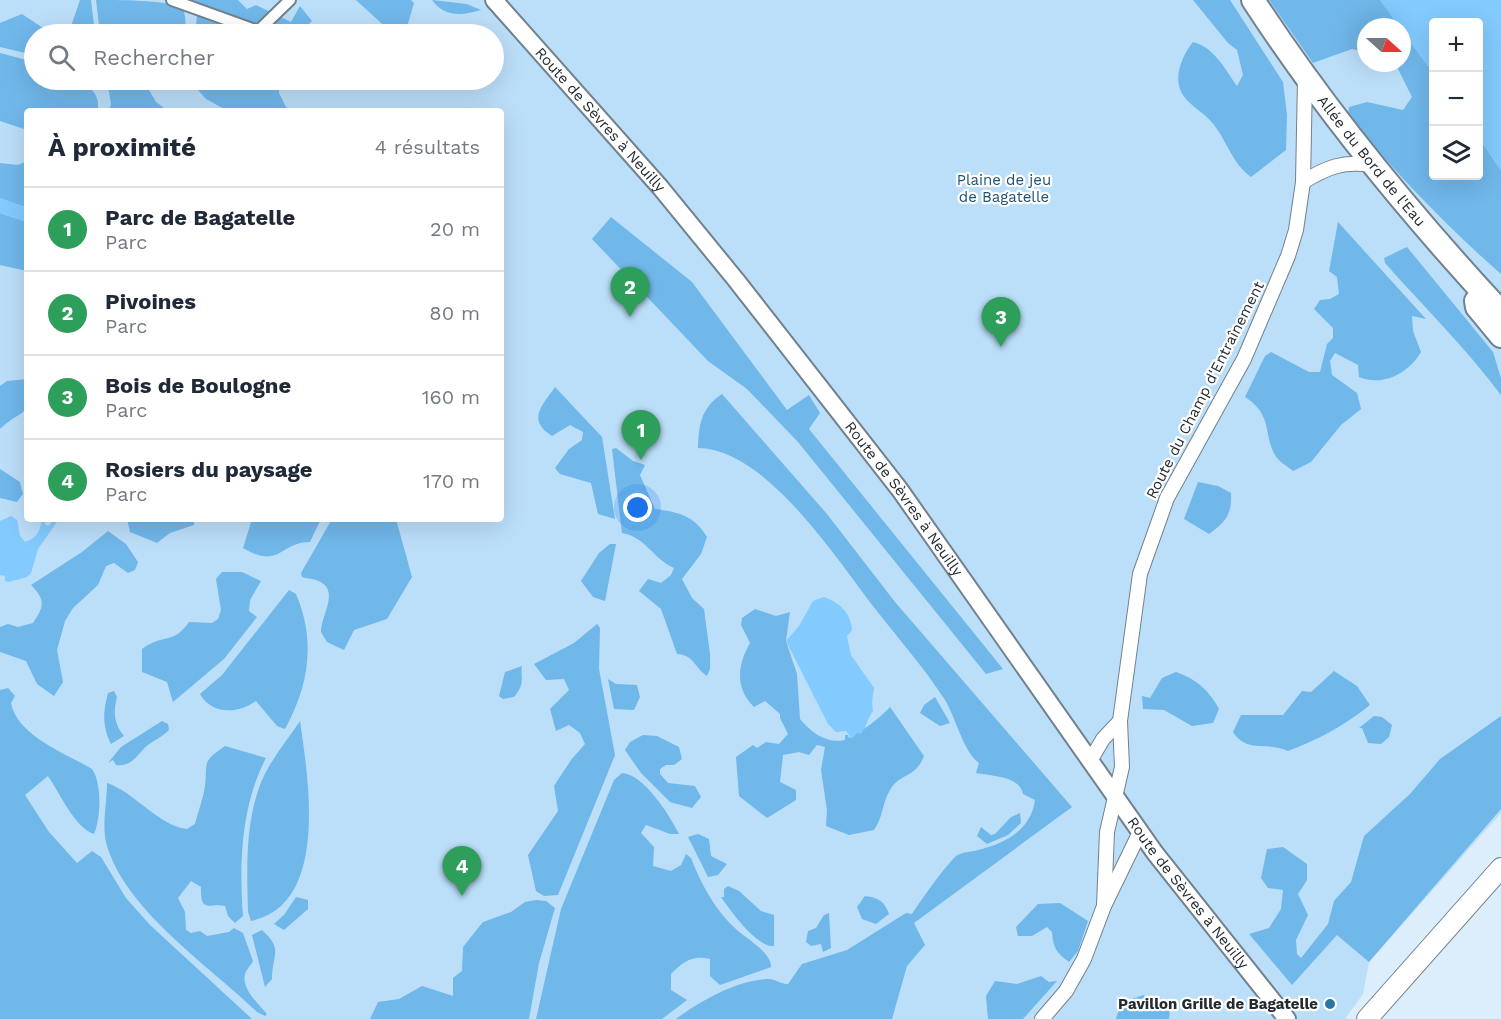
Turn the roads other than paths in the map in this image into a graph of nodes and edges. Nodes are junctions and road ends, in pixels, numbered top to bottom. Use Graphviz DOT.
graph roads {
  1 [pos="172,0"];
  2 [pos="290,0"];
  3 [pos="494,0"];
  4 [pos="1253,0"];
  5 [pos="239,24"];
  6 [pos="265,24"];
  7 [pos="1305,79"];
  8 [pos="1371,165"];
  9 [pos="1303,182"];
  10 [pos="1472,281"];
  11 [pos="1501,295"];
  12 [pos="1501,312"];
  13 [pos="1501,336"];
  14 [pos="1120,721"];
  15 [pos="1090,761"];
  16 [pos="1116,797"];
  17 [pos="1140,832"];
  18 [pos="1501,868"];
  19 [pos="1104,906"];
  20 [pos="1042,1019"];
  21 [pos="1287,1019"];
  22 [pos="1367,1019"];
  1 -- 5 [label="street"];
  2 -- 6 [label="street"];
  3 -- 15 [label="street, Route de Sèvres à Neuilly"];
  4 -- 7 [label="main road, Allée du Bord de l'Eau"];
  7 -- 8 [label="main road, Allée du Bord de l'Eau"];
  7 -- 9 [label="street, Route du Champ d'Entraînement"];
  8 -- 9 [label="street"];
  8 -- 10 [label="main road, Allée du Bord de l'Eau"];
  9 -- 14 [label="street, Route du Champ d'Entraînement"];
  10 -- 11 [label="main road"];
  10 -- 12 [label="main road, Allée du Bord de l'Eau"];
  10 -- 13 [label="main road"];
  14 -- 15 [label="street"];
  14 -- 16 [label="street, Route du Champ d'Entraînement"];
  15 -- 16 [label="street, Route de Sèvres à Neuilly"];
  16 -- 17 [label="street, Route de Sèvres à Neuilly"];
  16 -- 19 [label="street, Route du Champ d'Entraînement"];
  17 -- 19 [label="street, Route du Champ d'Entraînement"];
  17 -- 21 [label="street, Route de Sèvres à Neuilly"];
  18 -- 22 [label="main road"];
  19 -- 20 [label="street, Route du Champ d'Entraînement"];
}
